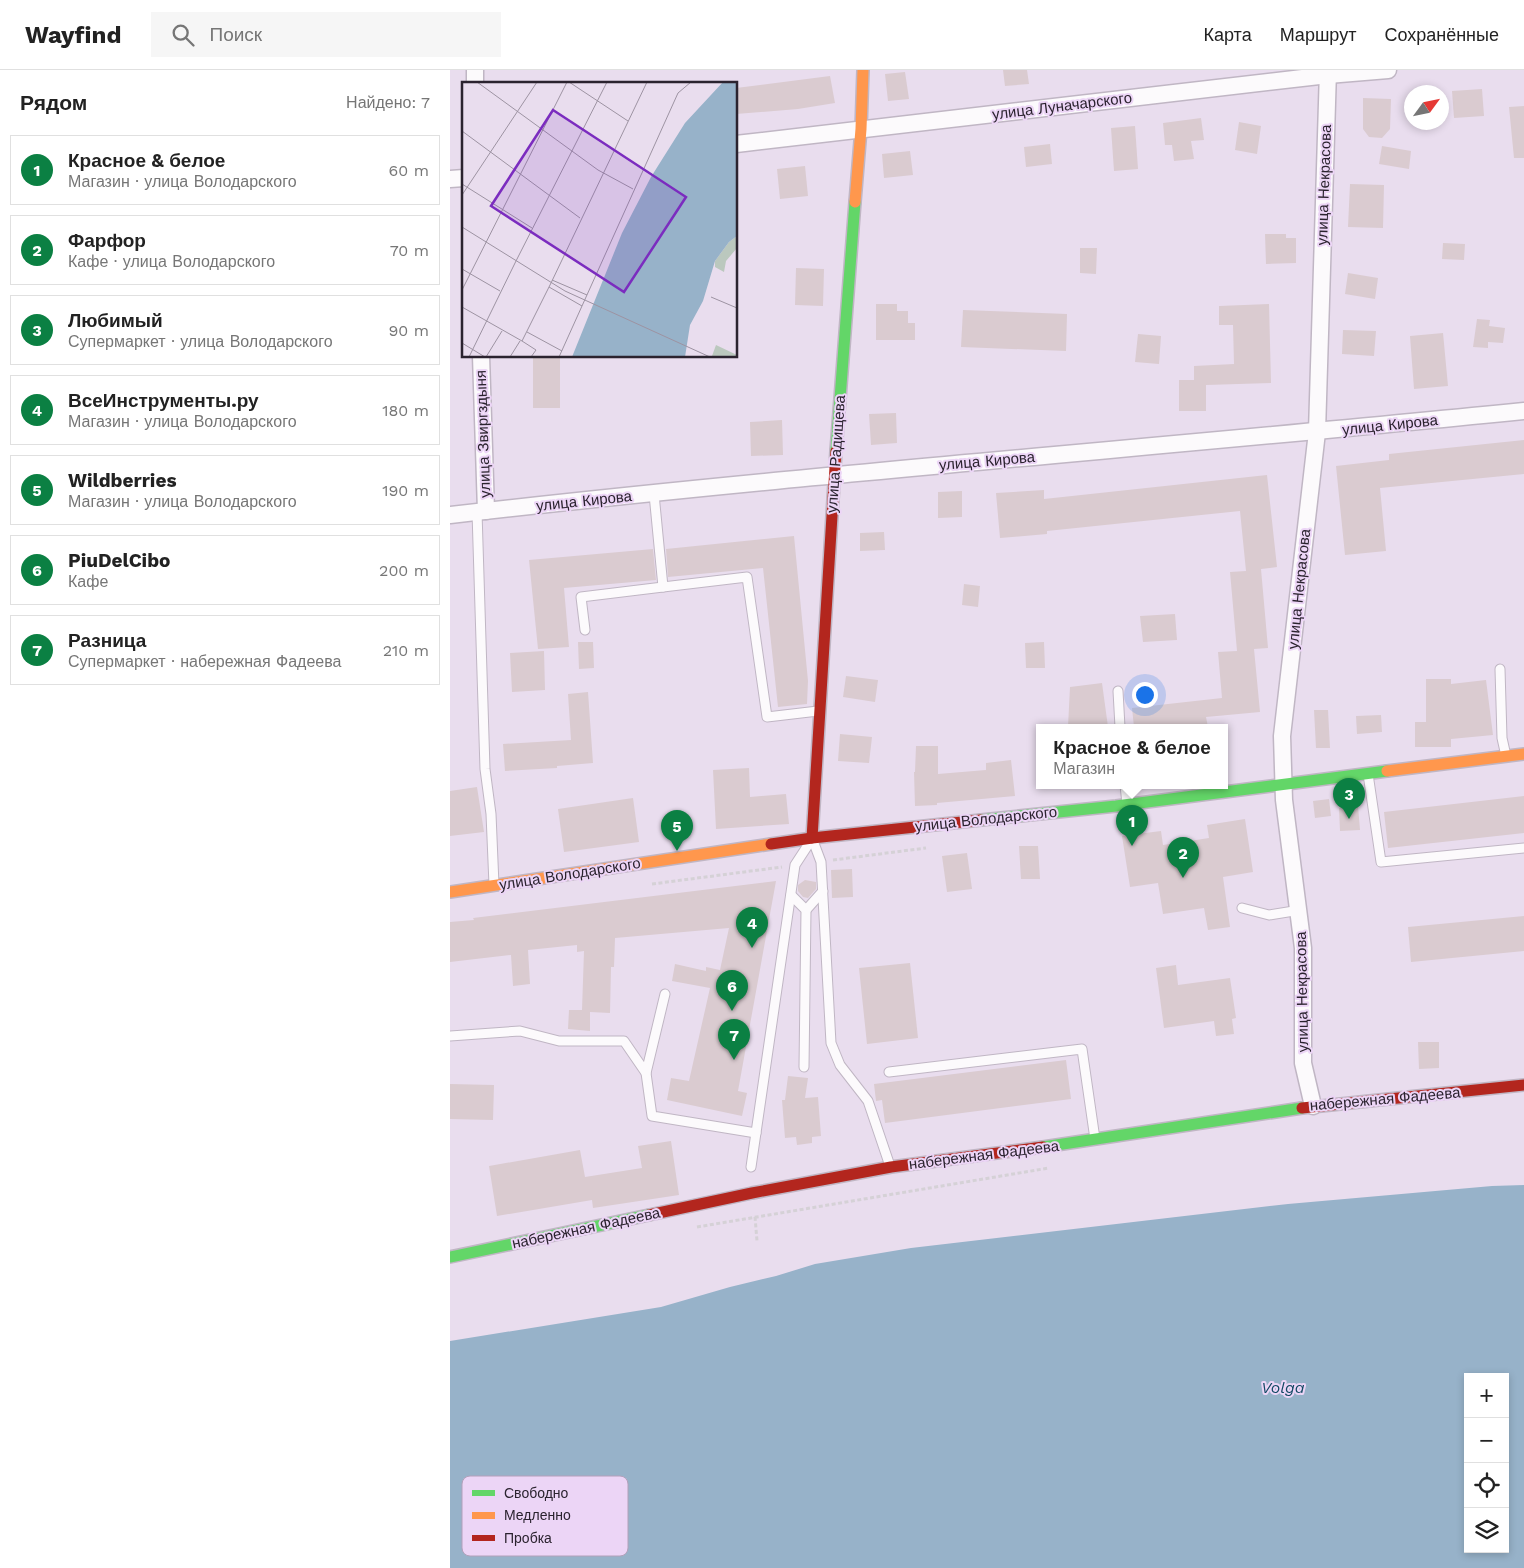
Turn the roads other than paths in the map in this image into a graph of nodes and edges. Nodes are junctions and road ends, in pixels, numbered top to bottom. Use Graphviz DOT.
graph roads {
  1 [pos="864,70"];
  2 [pos="1388,70"];
  3 [pos="1328,73"];
  4 [pos="861,129"];
  5 [pos="738,144"];
  6 [pos="481,358"];
  7 [pos="1524,411"];
  8 [pos="1317,432"];
  9 [pos="834,475"];
  10 [pos="654,494"];
  11 [pos="481,512"];
  12 [pos="450,515"];
  13 [pos="663,587"];
  14 [pos="585,630"];
  15 [pos="1500,669"];
  16 [pos="1118,691"];
  17 [pos="820,711"];
  18 [pos="1120,724"];
  19 [pos="1524,754"];
  20 [pos="1506,756"];
  21 [pos="1368,773"];
  22 [pos="1284,783"];
  23 [pos="1126,789"];
  24 [pos="1128,804"];
  25 [pos="812,838"];
  26 [pos="1524,848"];
  27 [pos="494,886"];
  28 [pos="822,891"];
  29 [pos="450,892"];
  30 [pos="791,895"];
  31 [pos="1242,908"];
  32 [pos="806,910"];
  33 [pos="1300,910"];
  34 [pos="665,994"];
  35 [pos="450,1036"];
  36 [pos="804,1067"];
  37 [pos="889,1072"];
  38 [pos="646,1073"];
  39 [pos="1524,1085"];
  40 [pos="1313,1106"];
  41 [pos="756,1133"];
  42 [pos="1095,1140"];
  43 [pos="751,1167"];
  44 [pos="891,1167"];
  45 [pos="450,1257"];
  1 -- 4 [label="street, улица Радищева"];
  2 -- 3 [label="street, улица Луначарского"];
  3 -- 4 [label="street, улица Луначарского"];
  3 -- 8 [label="street, улица Некрасова"];
  4 -- 5 [label="street, улица Луначарского"];
  4 -- 9 [label="street, улица Радищева"];
  6 -- 11 [label="street, улица Звиргздыня"];
  7 -- 8 [label="street, улица Кирова"];
  8 -- 9 [label="street, улица Кирова"];
  8 -- 22 [label="street, улица Некрасова"];
  9 -- 10 [label="street, улица Кирова"];
  9 -- 17 [label="street, улица Радищева"];
  10 -- 11 [label="street, улица Кирова"];
  10 -- 13 [label="lane"];
  11 -- 12 [label="street, улица Кирова"];
  11 -- 27 [label="lane"];
  13 -- 14 [label="lane"];
  13 -- 17 [label="lane"];
  15 -- 20 [label="lane"];
  16 -- 18 [label="lane"];
  17 -- 25 [label="street, улица Радищева"];
  19 -- 20 [label="street, улица Володарского"];
  20 -- 21 [label="street, улица Володарского"];
  21 -- 22 [label="street, улица Володарского"];
  21 -- 26 [label="lane"];
  22 -- 24 [label="street, улица Володарского"];
  22 -- 33 [label="street, улица Некрасова"];
  23 -- 24 [label="lane"];
  24 -- 25 [label="street, улица Володарского"];
  25 -- 27 [label="street, улица Володарского"];
  25 -- 28 [label="lane"];
  25 -- 30 [label="lane"];
  27 -- 29 [label="street, улица Володарского"];
  28 -- 32 [label="lane"];
  28 -- 44 [label="lane"];
  30 -- 32 [label="lane"];
  30 -- 41 [label="lane"];
  31 -- 33 [label="lane"];
  32 -- 36 [label="lane"];
  33 -- 40 [label="street, улица Некрасова"];
  34 -- 38 [label="lane"];
  35 -- 38 [label="lane"];
  37 -- 42 [label="lane"];
  38 -- 41 [label="lane"];
  39 -- 40 [label="street, набережная Фадеева"];
  40 -- 42 [label="street, набережная Фадеева"];
  41 -- 43 [label="lane"];
  42 -- 44 [label="street, набережная Фадеева"];
  44 -- 45 [label="street, набережная Фадеева"];
}
